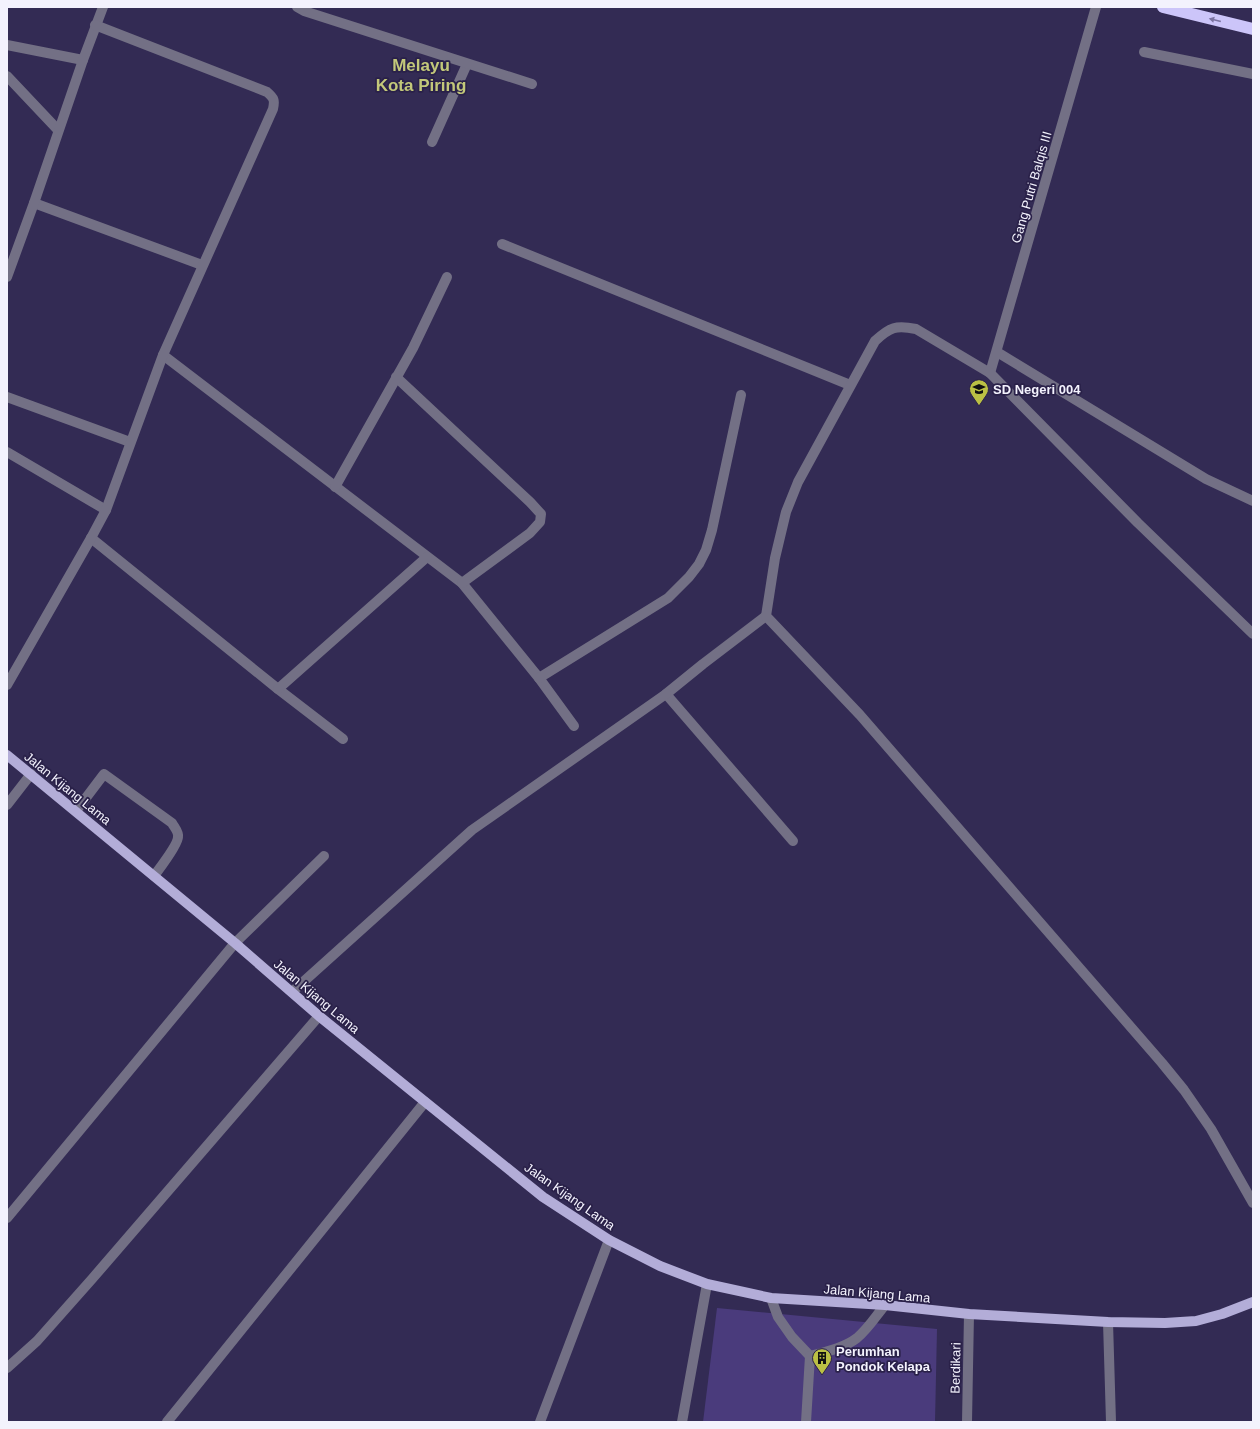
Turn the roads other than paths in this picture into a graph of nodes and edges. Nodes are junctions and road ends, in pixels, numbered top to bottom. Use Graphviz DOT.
graph roads {
  1 [pos="103,7"];
  2 [pos="297,7"];
  3 [pos="1096,7"];
  4 [pos="1163,7"];
  5 [pos="96,25"];
  6 [pos="1253,29"];
  7 [pos="7,45"];
  8 [pos="1144,52"];
  9 [pos="83,60"];
  10 [pos="467,64"];
  11 [pos="1253,74"];
  12 [pos="7,76"];
  13 [pos="532,84"];
  14 [pos="58,130"];
  15 [pos="432,142"];
  16 [pos="34,203"];
  17 [pos="502,244"];
  18 [pos="202,265"];
  19 [pos="7,277"];
  20 [pos="447,277"];
  21 [pos="997,352"];
  22 [pos="163,355"];
  23 [pos="990,373"];
  24 [pos="396,377"];
  25 [pos="850,385"];
  26 [pos="741,394"];
  27 [pos="7,397"];
  28 [pos="130,442"];
  29 [pos="7,452"];
  30 [pos="335,487"];
  31 [pos="1253,501"];
  32 [pos="106,510"];
  33 [pos="91,538"];
  34 [pos="427,557"];
  35 [pos="462,583"];
  36 [pos="766,616"];
  37 [pos="1253,634"];
  38 [pos="539,678"];
  39 [pos="7,685"];
  40 [pos="278,689"];
  41 [pos="666,694"];
  42 [pos="574,726"];
  43 [pos="344,739"];
  44 [pos="7,755"];
  45 [pos="31,774"];
  46 [pos="7,805"];
  47 [pos="76,811"];
  48 [pos="793,841"];
  49 [pos="324,856"];
  50 [pos="154,876"];
  51 [pos="235,943"];
  52 [pos="292,992"];
  53 [pos="319,1016"];
  54 [pos="425,1102"];
  55 [pos="1253,1204"];
  56 [pos="7,1218"];
  57 [pos="609,1240"];
  58 [pos="706,1284"];
  59 [pos="771,1298"];
  60 [pos="1253,1302"];
  61 [pos="885,1304"];
  62 [pos="969,1314"];
  63 [pos="1108,1322"];
  64 [pos="810,1356"];
  65 [pos="7,1368"];
  66 [pos="168,1422"];
  67 [pos="540,1422"];
  68 [pos="682,1422"];
  69 [pos="806,1422"];
  70 [pos="967,1422"];
  71 [pos="1111,1422"];
  1 -- 5 [label="street"];
  2 -- 10 [label="street"];
  3 -- 21 [label="street, Gang Putri Balqis III"];
  6 -- 4 [label="highway, one-way"];
  5 -- 9 [label="street"];
  5 -- 18 [label="street"];
  7 -- 9 [label="street"];
  8 -- 11 [label="street"];
  9 -- 14 [label="street"];
  10 -- 13 [label="street"];
  10 -- 15 [label="street"];
  12 -- 14 [label="street"];
  14 -- 16 [label="street"];
  16 -- 18 [label="street"];
  16 -- 19 [label="street"];
  17 -- 25 [label="street"];
  18 -- 22 [label="street"];
  20 -- 24 [label="street"];
  21 -- 23 [label="street, Gang Putri Balqis III"];
  21 -- 31 [label="street"];
  22 -- 28 [label="street"];
  22 -- 30 [label="street"];
  23 -- 25 [label="street"];
  23 -- 37 [label="street"];
  24 -- 30 [label="street"];
  24 -- 35 [label="street"];
  25 -- 36 [label="street"];
  26 -- 38 [label="street"];
  27 -- 28 [label="street"];
  28 -- 32 [label="street"];
  29 -- 32 [label="street"];
  30 -- 34 [label="street"];
  32 -- 33 [label="street"];
  33 -- 39 [label="street"];
  33 -- 40 [label="street"];
  34 -- 35 [label="street"];
  34 -- 40 [label="street"];
  35 -- 38 [label="street"];
  36 -- 41 [label="street"];
  36 -- 55 [label="street"];
  38 -- 42 [label="street"];
  40 -- 43 [label="street"];
  41 -- 48 [label="street"];
  41 -- 52 [label="street"];
  44 -- 45 [label="main road, Jalan Kijang Lama"];
  45 -- 46 [label="street"];
  45 -- 47 [label="main road, Jalan Kijang Lama"];
  47 -- 50 [label="main road, Jalan Kijang Lama"];
  47 -- 50 [label="street"];
  49 -- 51 [label="street"];
  50 -- 51 [label="main road, Jalan Kijang Lama"];
  51 -- 52 [label="main road, Jalan Kijang Lama"];
  51 -- 56 [label="street"];
  52 -- 53 [label="main road, Jalan Kijang Lama"];
  53 -- 54 [label="main road, Jalan Kijang Lama"];
  53 -- 65 [label="street"];
  54 -- 57 [label="main road, Jalan Kijang Lama"];
  54 -- 66 [label="street"];
  57 -- 58 [label="main road, Jalan Kijang Lama"];
  57 -- 67 [label="street"];
  58 -- 59 [label="main road, Jalan Kijang Lama"];
  58 -- 68 [label="street"];
  59 -- 61 [label="main road, Jalan Kijang Lama"];
  59 -- 64 [label="street"];
  60 -- 63 [label="main road, Jalan Kijang Lama"];
  61 -- 62 [label="main road, Jalan Kijang Lama"];
  61 -- 64 [label="street"];
  62 -- 63 [label="main road, Jalan Kijang Lama"];
  62 -- 70 [label="street, Berdikari"];
  63 -- 71 [label="street"];
  64 -- 69 [label="street"];
}
